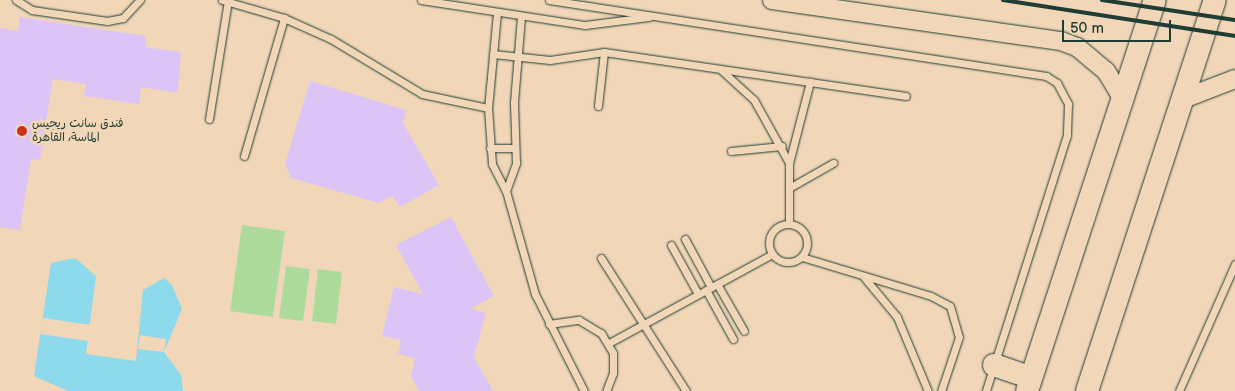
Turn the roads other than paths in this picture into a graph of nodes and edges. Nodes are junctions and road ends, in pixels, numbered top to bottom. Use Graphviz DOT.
graph roads {
  1 [pos="16,0"];
  2 [pos="140,0"];
  3 [pos="420,0"];
  4 [pos="549,0"];
  5 [pos="772,0"];
  6 [pos="1155,0"];
  7 [pos="1215,0"];
  8 [pos="225,1"];
  9 [pos="497,13"];
  10 [pos="521,16"];
  11 [pos="652,16"];
  12 [pos="284,18"];
  13 [pos="604,52"];
  14 [pos="493,54"];
  15 [pos="517,57"];
  16 [pos="719,69"];
  17 [pos="1235,78"];
  18 [pos="810,82"];
  19 [pos="906,96"];
  20 [pos="1123,99"];
  21 [pos="1183,99"];
  22 [pos="598,106"];
  23 [pos="488,108"];
  24 [pos="209,119"];
  25 [pos="782,146"];
  26 [pos="490,148"];
  27 [pos="515,148"];
  28 [pos="731,151"];
  29 [pos="244,156"];
  30 [pos="789,163"];
  31 [pos="833,163"];
  32 [pos="789,188"];
  33 [pos="506,191"];
  34 [pos="789,224"];
  35 [pos="685,239"];
  36 [pos="671,245"];
  37 [pos="772,254"];
  38 [pos="802,257"];
  39 [pos="601,258"];
  40 [pos="1235,264"];
  41 [pos="863,276"];
  42 [pos="711,287"];
  43 [pos="698,294"];
  44 [pos="549,324"];
  45 [pos="643,324"];
  46 [pos="744,331"];
  47 [pos="733,339"];
  48 [pos="609,343"];
  49 [pos="994,365"];
  50 [pos="1029,384"];
  51 [pos="584,391"];
  52 [pos="606,391"];
  53 [pos="686,391"];
  54 [pos="928,391"];
  55 [pos="941,391"];
  56 [pos="986,391"];
  57 [pos="1087,391"];
  58 [pos="1179,391"];
  1 -- 2 [label="lane"];
  3 -- 9 [label="lane"];
  4 -- 11 [label="lane"];
  5 -- 20 [label="street"];
  6 -- 20 [label="main road"];
  7 -- 21 [label="main road"];
  8 -- 12 [label="lane"];
  8 -- 24 [label="lane"];
  9 -- 10 [label="lane"];
  9 -- 14 [label="lane"];
  10 -- 11 [label="lane"];
  10 -- 15 [label="lane"];
  11 -- 49 [label="lane"];
  12 -- 23 [label="lane"];
  12 -- 29 [label="lane"];
  13 -- 15 [label="lane"];
  13 -- 16 [label="lane"];
  13 -- 22 [label="lane"];
  14 -- 15 [label="lane"];
  14 -- 23 [label="lane"];
  15 -- 27 [label="lane"];
  16 -- 18 [label="lane"];
  16 -- 25 [label="lane"];
  17 -- 21 [label="street"];
  18 -- 19 [label="lane"];
  18 -- 30 [label="lane"];
  20 -- 50 [label="main road"];
  21 -- 57 [label="main road"];
  23 -- 26 [label="lane"];
  25 -- 28 [label="lane"];
  25 -- 30 [label="lane"];
  26 -- 27 [label="lane"];
  26 -- 33 [label="lane"];
  27 -- 33 [label="lane"];
  30 -- 32 [label="lane"];
  31 -- 32 [label="lane"];
  32 -- 34 [label="lane"];
  33 -- 44 [label="lane"];
  34 -- 37 [label="lane"];
  34 -- 38 [label="lane"];
  35 -- 42 [label="lane"];
  36 -- 43 [label="lane"];
  37 -- 38 [label="lane"];
  37 -- 42 [label="lane"];
  38 -- 41 [label="lane"];
  39 -- 45 [label="lane"];
  40 -- 58 [label="lane"];
  41 -- 54 [label="lane"];
  41 -- 55 [label="lane"];
  42 -- 43 [label="lane"];
  42 -- 46 [label="lane"];
  42 -- 47 [label="lane"];
  43 -- 45 [label="lane"];
  44 -- 48 [label="lane"];
  44 -- 51 [label="lane"];
  45 -- 48 [label="lane"];
  45 -- 53 [label="lane"];
  48 -- 52 [label="lane"];
  49 -- 50 [label="main road"];
  49 -- 56 [label="lane"];
}
